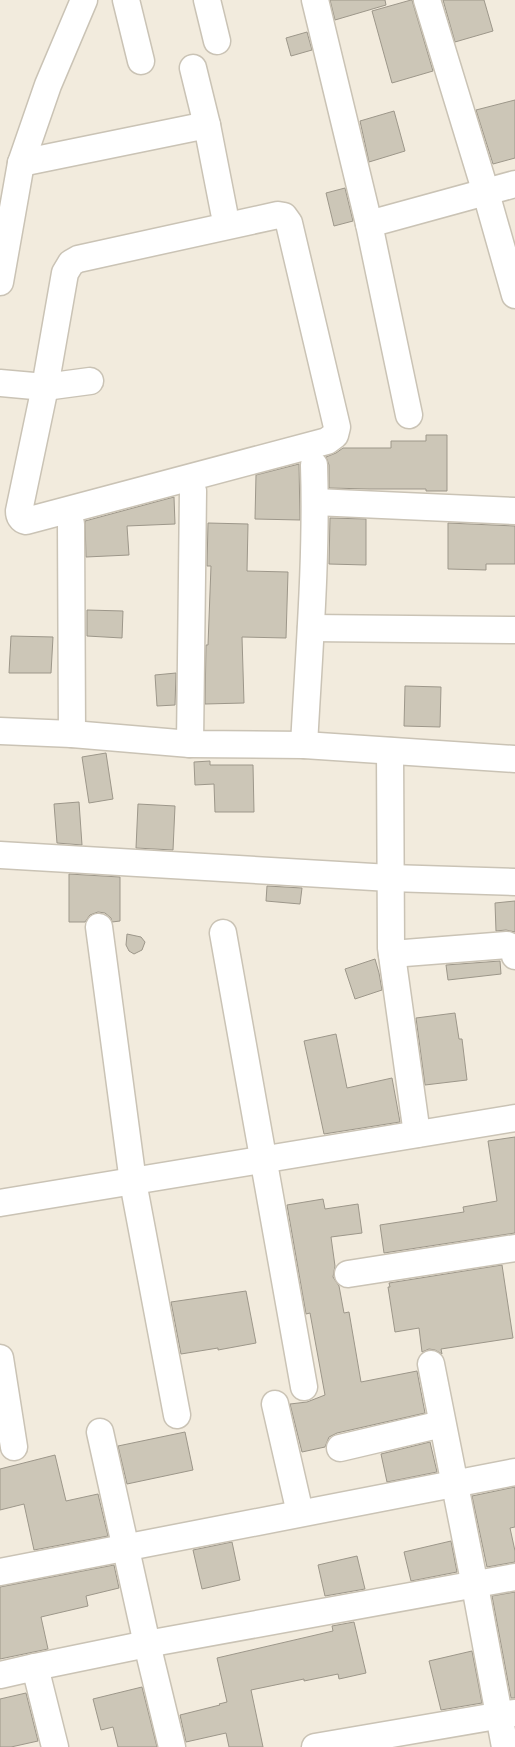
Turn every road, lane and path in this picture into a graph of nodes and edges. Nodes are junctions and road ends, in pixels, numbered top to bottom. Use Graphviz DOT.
graph roads {
  1 [pos="84,0"];
  2 [pos="126,0"];
  3 [pos="207,0"];
  4 [pos="316,0"];
  5 [pos="427,0"];
  6 [pos="217,41"];
  7 [pos="141,61"];
  8 [pos="193,68"];
  9 [pos="207,125"];
  10 [pos="21,163"];
  11 [pos="515,184"];
  12 [pos="486,193"];
  13 [pos="224,212"];
  14 [pos="369,224"];
  15 [pos="0,282"];
  16 [pos="515,295"];
  17 [pos="90,381"];
  18 [pos="0,383"];
  19 [pos="45,387"];
  20 [pos="409,414"];
  21 [pos="314,465"];
  22 [pos="193,491"];
  23 [pos="315,502"];
  24 [pos="515,511"];
  25 [pos="10,512"];
  26 [pos="72,524"];
  27 [pos="311,628"];
  28 [pos="515,630"];
  29 [pos="0,731"];
  30 [pos="72,734"];
  31 [pos="190,744"];
  32 [pos="304,745"];
  33 [pos="390,751"];
  34 [pos="515,759"];
  35 [pos="0,855"];
  36 [pos="390,878"];
  37 [pos="515,882"];
  38 [pos="99,927"];
  39 [pos="223,933"];
  40 [pos="392,954"];
  41 [pos="515,956"];
  42 [pos="515,1118"];
  43 [pos="417,1134"];
  44 [pos="263,1159"];
  45 [pos="133,1182"];
  46 [pos="0,1203"];
  47 [pos="515,1248"];
  48 [pos="348,1274"];
  49 [pos="0,1358"];
  50 [pos="431,1364"];
  51 [pos="304,1387"];
  52 [pos="275,1404"];
  53 [pos="177,1415"];
  54 [pos="442,1424"];
  55 [pos="100,1432"];
  56 [pos="14,1446"];
  57 [pos="340,1448"];
  58 [pos="515,1472"];
  59 [pos="454,1484"];
  60 [pos="300,1513"];
  61 [pos="126,1547"];
  62 [pos="0,1572"];
  63 [pos="515,1577"];
  64 [pos="475,1586"];
  65 [pos="147,1644"];
  66 [pos="35,1668"];
  67 [pos="0,1675"];
  68 [pos="507,1714"];
  69 [pos="55,1747"];
  70 [pos="172,1747"];
  71 [pos="315,1747"];
  72 [pos="505,1747"];
  1 -- 10 [label="street"];
  2 -- 7 [label="street"];
  3 -- 6 [label="street"];
  4 -- 14 [label="street"];
  5 -- 12 [label="street"];
  8 -- 9 [label="street"];
  9 -- 10 [label="street"];
  9 -- 13 [label="street"];
  10 -- 15 [label="street"];
  11 -- 12 [label="street"];
  12 -- 14 [label="street"];
  12 -- 16 [label="street"];
  14 -- 20 [label="street"];
  17 -- 19 [label="street"];
  18 -- 19 [label="street"];
  19 -- 25 [label="street"];
  19 -- 25 [label="street"];
  21 -- 23 [label="street"];
  22 -- 31 [label="street"];
  23 -- 24 [label="street"];
  23 -- 27 [label="street"];
  26 -- 30 [label="street"];
  27 -- 28 [label="street"];
  27 -- 32 [label="street"];
  29 -- 30 [label="street"];
  30 -- 31 [label="street"];
  31 -- 32 [label="street"];
  32 -- 33 [label="street"];
  33 -- 34 [label="street"];
  33 -- 36 [label="street"];
  35 -- 36 [label="street"];
  36 -- 37 [label="street"];
  36 -- 40 [label="street"];
  38 -- 45 [label="street"];
  39 -- 44 [label="street"];
  40 -- 41 [label="street"];
  40 -- 43 [label="street"];
  42 -- 43 [label="street"];
  43 -- 44 [label="street"];
  44 -- 45 [label="street"];
  44 -- 51 [label="street"];
  45 -- 46 [label="street"];
  45 -- 53 [label="street"];
  47 -- 48 [label="street"];
  49 -- 56 [label="street"];
  50 -- 54 [label="street"];
  52 -- 60 [label="street"];
  54 -- 57 [label="street"];
  54 -- 59 [label="street"];
  55 -- 61 [label="street"];
  58 -- 59 [label="street"];
  59 -- 60 [label="street"];
  59 -- 64 [label="street"];
  60 -- 61 [label="street"];
  61 -- 62 [label="street"];
  61 -- 65 [label="street"];
  63 -- 64 [label="street"];
  64 -- 65 [label="street"];
  64 -- 68 [label="street"];
  65 -- 66 [label="street"];
  65 -- 70 [label="street"];
  66 -- 67 [label="street"];
  66 -- 69 [label="street"];
  68 -- 71 [label="street"];
  68 -- 72 [label="street"];
}
